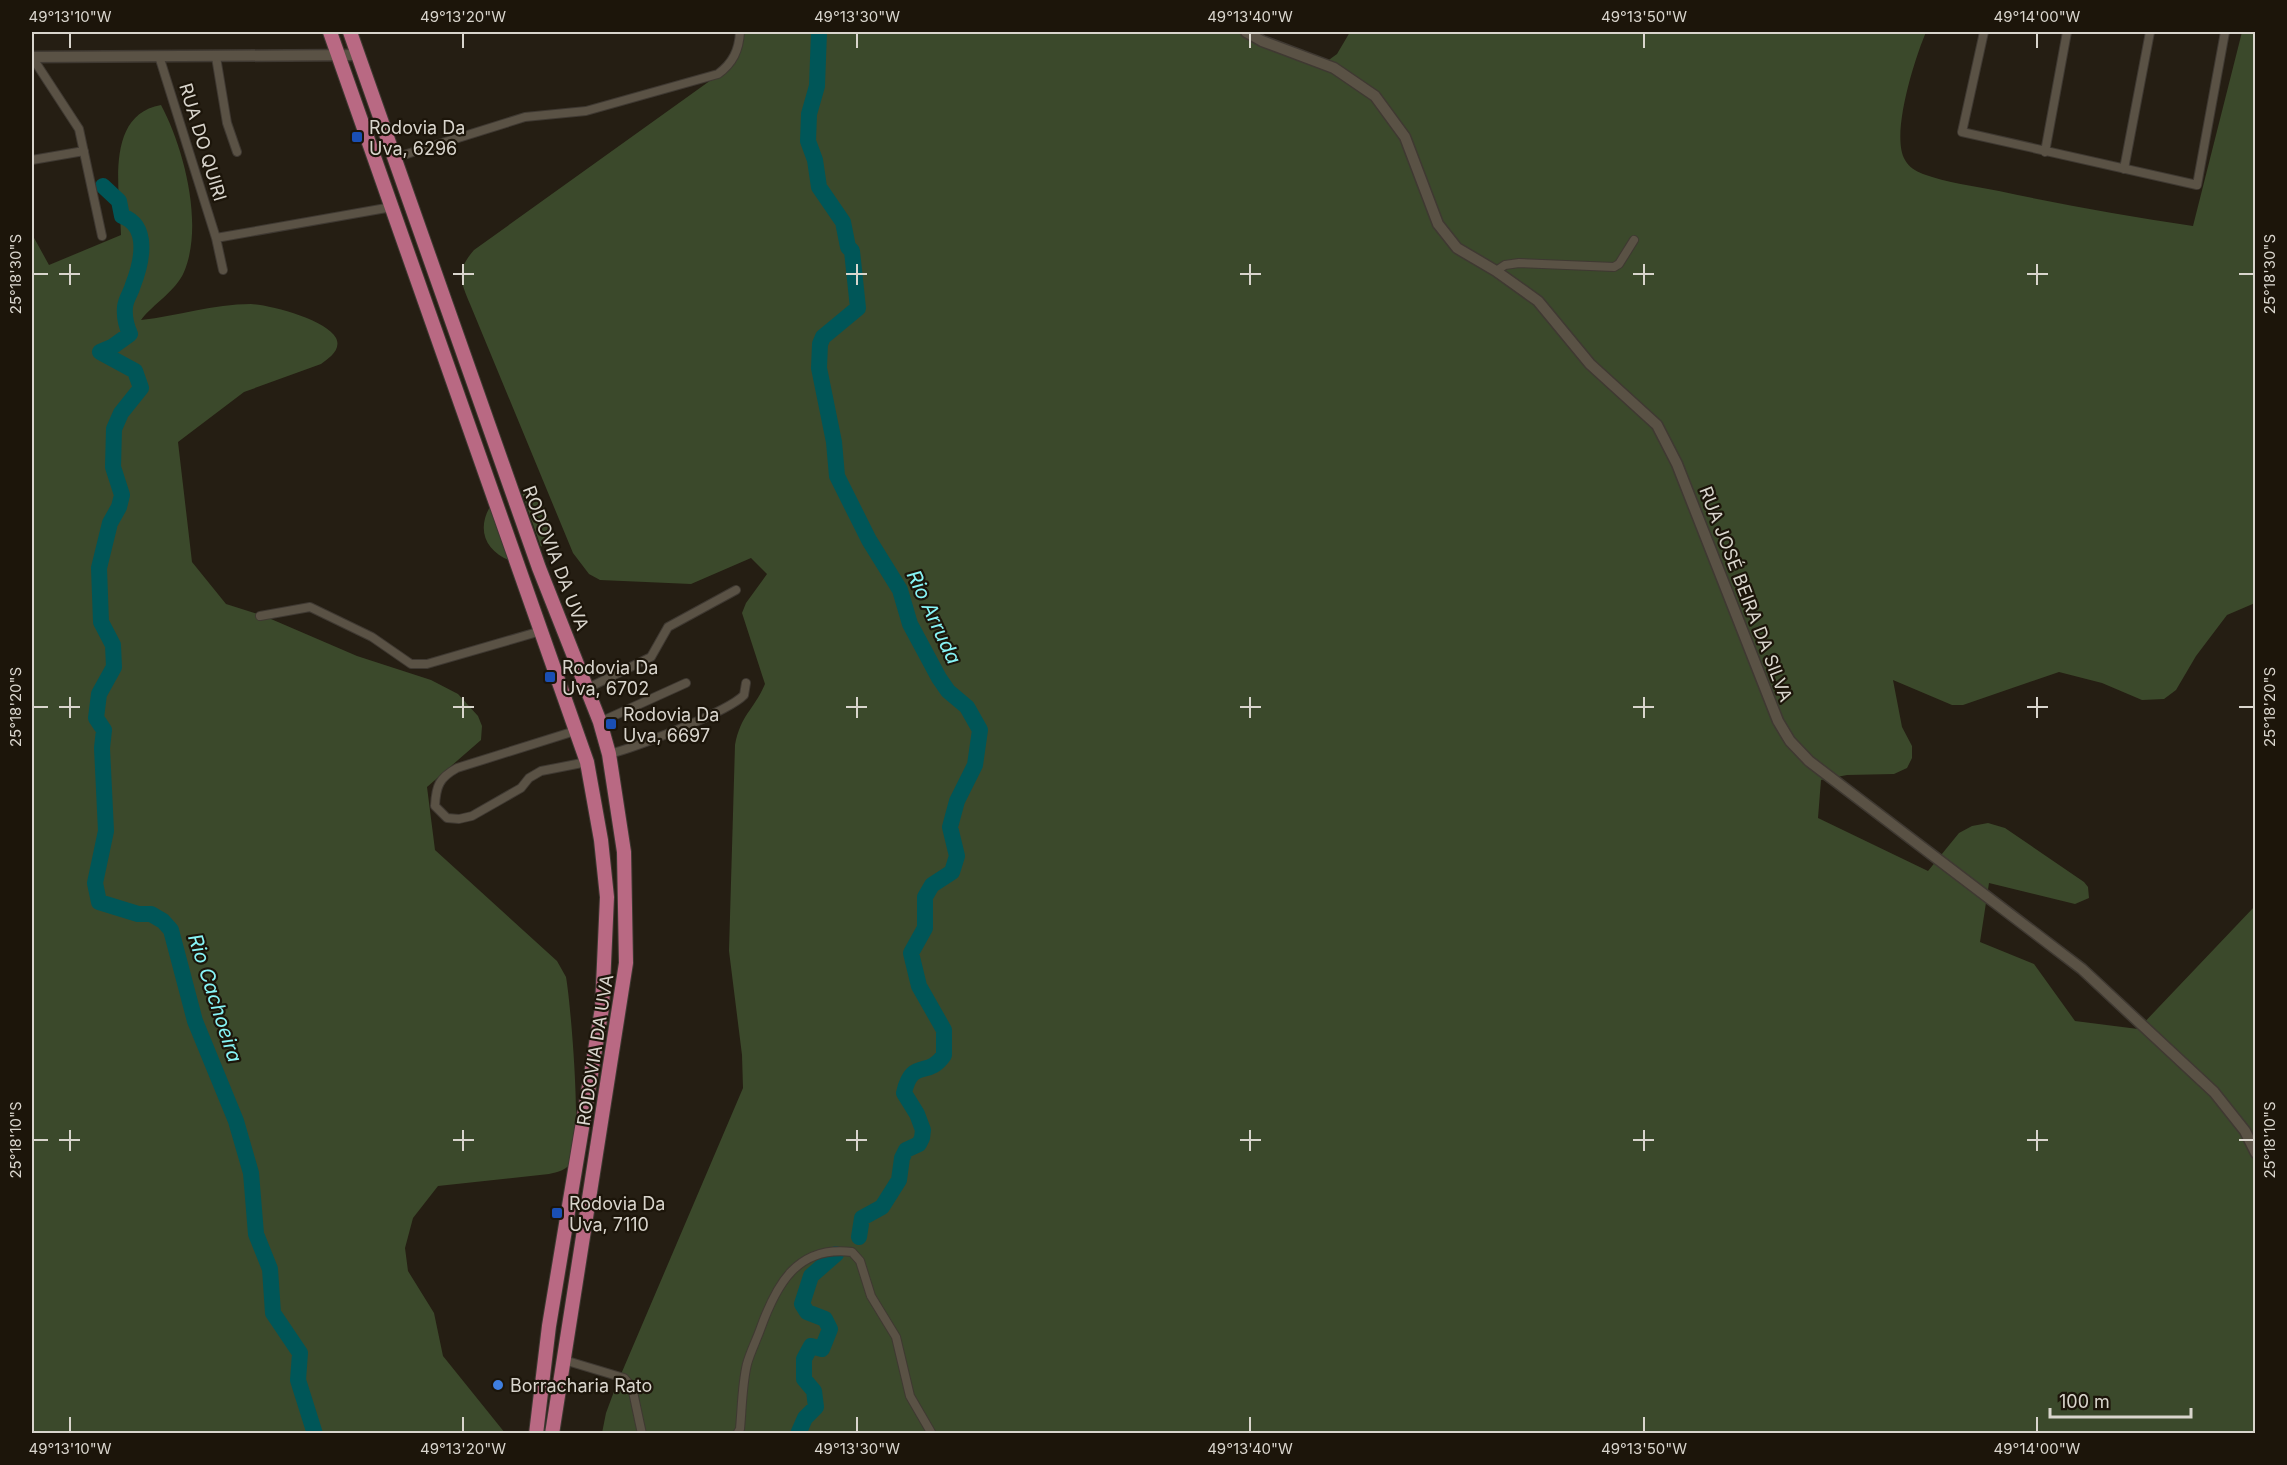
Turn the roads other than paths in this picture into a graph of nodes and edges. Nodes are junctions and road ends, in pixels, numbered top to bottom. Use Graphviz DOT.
graph roads {
  1 [pos="330,32"];
  2 [pos="350,32"];
  3 [pos="740,32"];
  4 [pos="1246,32"];
  5 [pos="1984,32"];
  6 [pos="2067,32"];
  7 [pos="2150,32"];
  8 [pos="2225,32"];
  9 [pos="159,56"];
  10 [pos="339,56"];
  11 [pos="357,56"];
  12 [pos="32,57"];
  13 [pos="216,57"];
  14 [pos="84,151"];
  15 [pos="237,152"];
  16 [pos="2045,152"];
  17 [pos="394,159"];
  18 [pos="32,160"];
  19 [pos="2124,169"];
  20 [pos="392,207"];
  21 [pos="102,236"];
  22 [pos="216,238"];
  23 [pos="1634,240"];
  24 [pos="223,270"];
  25 [pos="1496,271"];
  26 [pos="736,590"];
  27 [pos="260,616"];
  28 [pos="541,631"];
  29 [pos="686,683"];
  30 [pos="746,683"];
  31 [pos="588,688"];
  32 [pos="600,722"];
  33 [pos="575,731"];
  34 [pos="609,754"];
  35 [pos="587,762"];
  36 [pos="2256,1153"];
  37 [pos="564,1360"];
  38 [pos="536,1434"];
  39 [pos="552,1434"];
  40 [pos="642,1434"];
  41 [pos="737,1434"];
  42 [pos="932,1434"];
  1 -- 10 [label="main road, RODOVIA DA UVA"];
  2 -- 11 [label="main road, RODOVIA DA UVA"];
  3 -- 17 [label="street"];
  4 -- 25 [label="street, RUA JOSÉ BEIRA DA SILVA"];
  5 -- 16 [label="street"];
  6 -- 16 [label="street"];
  7 -- 19 [label="street"];
  8 -- 19 [label="street"];
  9 -- 12 [label="street"];
  9 -- 13 [label="street"];
  9 -- 22 [label="street, RUA DO QUIRI"];
  10 -- 11 [label="street"];
  10 -- 13 [label="street"];
  10 -- 20 [label="main road, RODOVIA DA UVA"];
  11 -- 17 [label="main road, RODOVIA DA UVA"];
  12 -- 14 [label="street"];
  13 -- 15 [label="street"];
  14 -- 18 [label="street"];
  14 -- 21 [label="street"];
  16 -- 19 [label="street"];
  17 -- 31 [label="main road, RODOVIA DA UVA"];
  20 -- 22 [label="street"];
  20 -- 28 [label="main road, RODOVIA DA UVA"];
  22 -- 24 [label="street, RUA DO QUIRI"];
  23 -- 25 [label="street"];
  25 -- 36 [label="street, RUA JOSÉ BEIRA DA SILVA"];
  26 -- 31 [label="street"];
  27 -- 28 [label="street"];
  28 -- 33 [label="main road, RODOVIA DA UVA"];
  29 -- 32 [label="street"];
  30 -- 34 [label="street"];
  31 -- 32 [label="main road, RODOVIA DA UVA"];
  32 -- 34 [label="main road, RODOVIA DA UVA"];
  33 -- 35 [label="main road, RODOVIA DA UVA"];
  33 -- 35 [label="street"];
  34 -- 37 [label="main road, RODOVIA DA UVA"];
  35 -- 38 [label="main road, RODOVIA DA UVA"];
  37 -- 39 [label="main road, RODOVIA DA UVA"];
  37 -- 40 [label="street"];
  41 -- 42 [label="street"];
}
